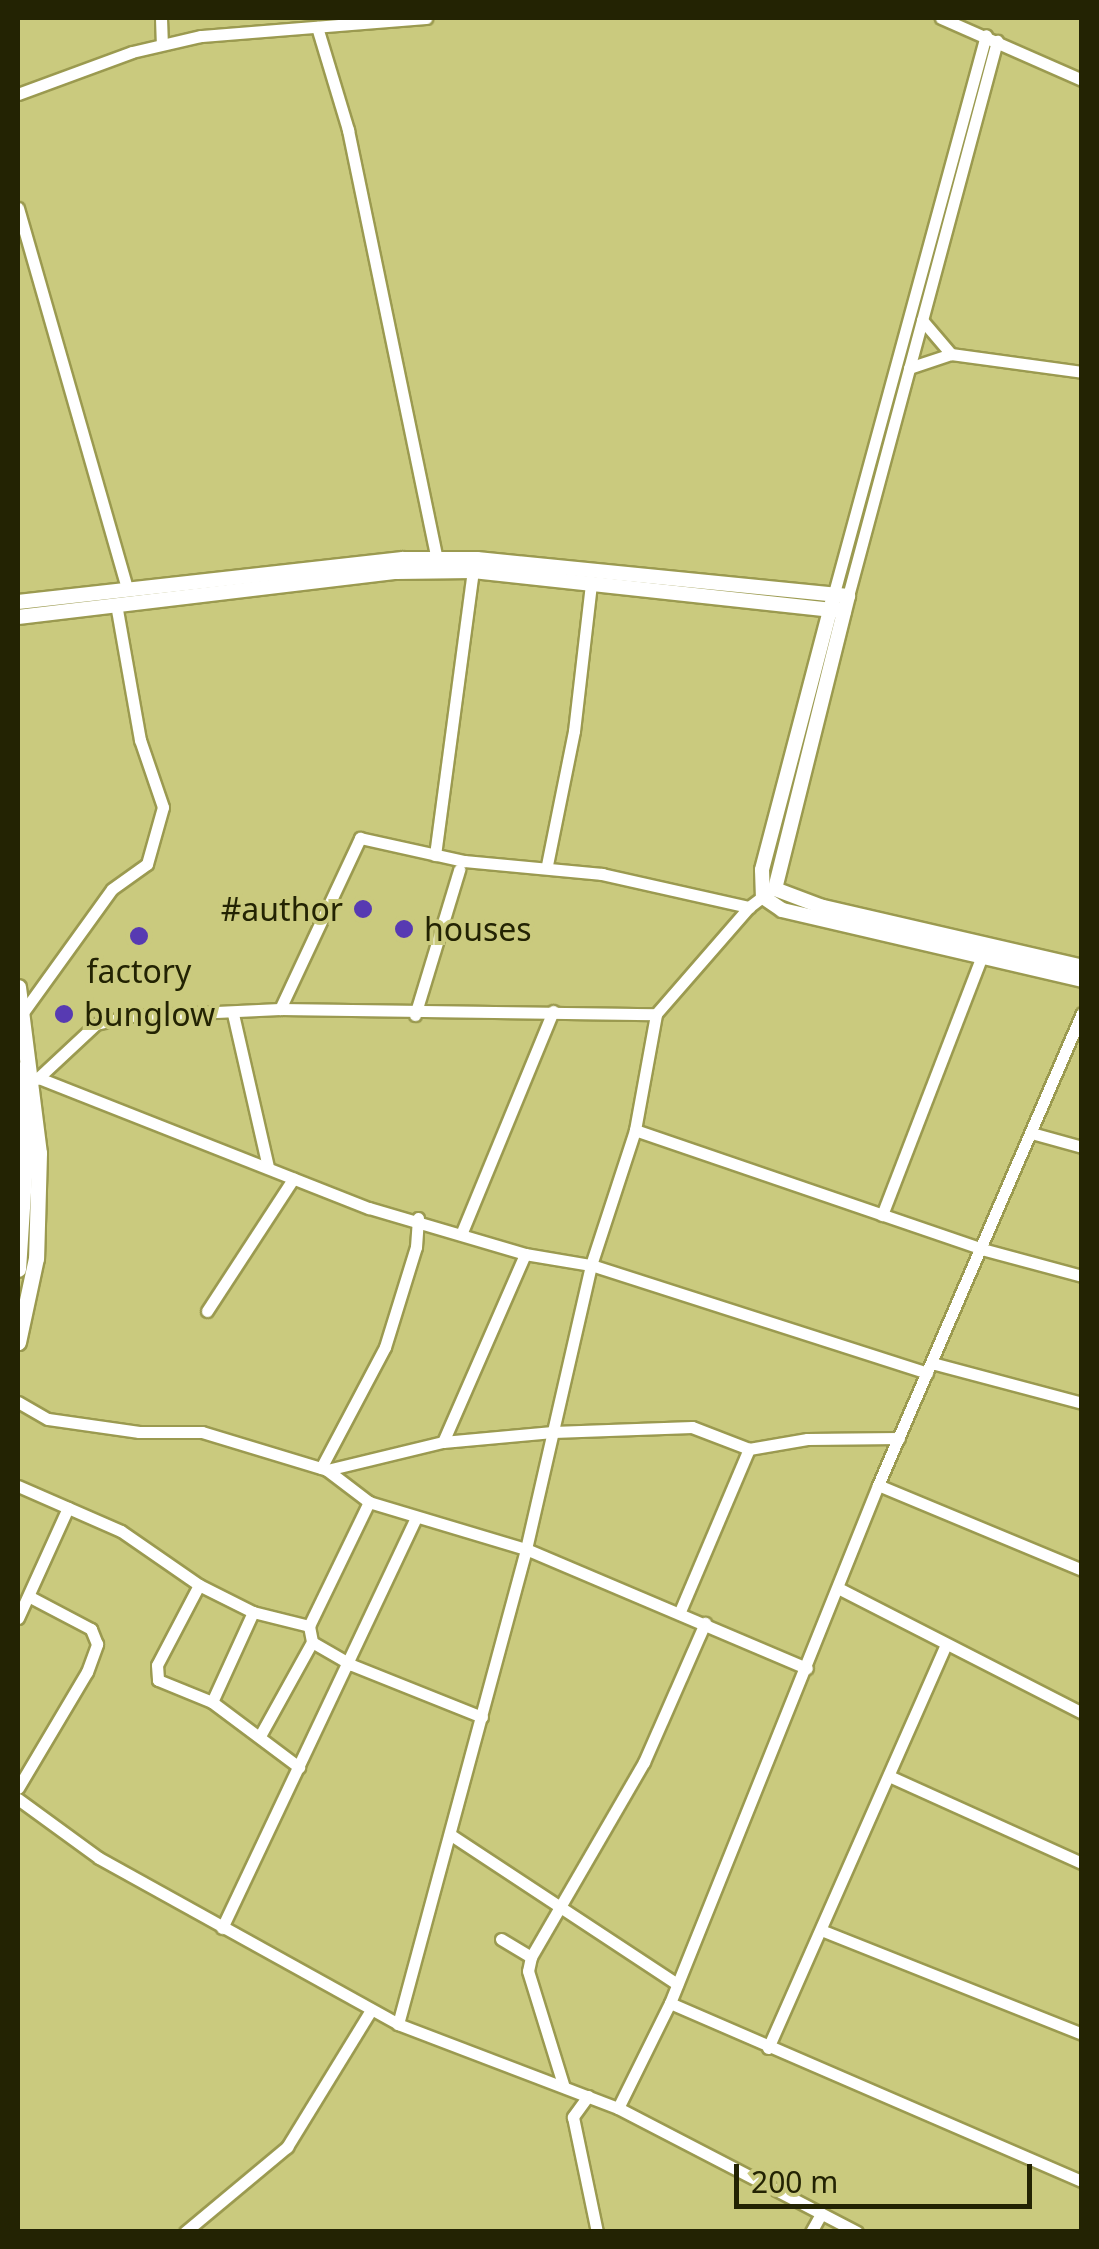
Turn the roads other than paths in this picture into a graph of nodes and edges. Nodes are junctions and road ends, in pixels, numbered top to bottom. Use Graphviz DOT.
graph roads {
  1 [pos="161,18"];
  2 [pos="426,18"];
  3 [pos="941,18"];
  4 [pos="317,26"];
  5 [pos="991,38"];
  6 [pos="162,44"];
  7 [pos="1082,80"];
  8 [pos="18,94"];
  9 [pos="18,208"];
  10 [pos="922,319"];
  11 [pos="950,354"];
  12 [pos="909,368"];
  13 [pos="1082,372"];
  14 [pos="437,559"];
  15 [pos="473,571"];
  16 [pos="591,583"];
  17 [pos="127,587"];
  18 [pos="18,602"];
  19 [pos="839,602"];
  20 [pos="116,604"];
  21 [pos="18,617"];
  22 [pos="435,855"];
  23 [pos="547,865"];
  24 [pos="459,870"];
  25 [pos="769,893"];
  26 [pos="749,907"];
  27 [pos="981,958"];
  28 [pos="1082,967"];
  29 [pos="1060,969"];
  30 [pos="1082,980"];
  31 [pos="18,987"];
  32 [pos="280,1009"];
  33 [pos="24,1011"];
  34 [pos="552,1011"];
  35 [pos="1082,1013"];
  36 [pos="233,1014"];
  37 [pos="656,1014"];
  38 [pos="415,1015"];
  39 [pos="18,1069"];
  40 [pos="37,1079"];
  41 [pos="21,1121"];
  42 [pos="635,1130"];
  43 [pos="1035,1134"];
  44 [pos="1082,1147"];
  45 [pos="268,1167"];
  46 [pos="294,1179"];
  47 [pos="882,1215"];
  48 [pos="418,1218"];
  49 [pos="462,1232"];
  50 [pos="982,1249"];
  51 [pos="525,1254"];
  52 [pos="591,1266"];
  53 [pos="18,1269"];
  54 [pos="1082,1276"];
  55 [pos="208,1311"];
  56 [pos="18,1342"];
  57 [pos="929,1368"];
  58 [pos="18,1402"];
  59 [pos="1082,1403"];
  60 [pos="553,1432"];
  61 [pos="899,1438"];
  62 [pos="443,1442"];
  63 [pos="749,1449"];
  64 [pos="324,1469"];
  65 [pos="878,1485"];
  66 [pos="18,1486"];
  67 [pos="369,1502"];
  68 [pos="68,1508"];
  69 [pos="416,1518"];
  70 [pos="526,1549"];
  71 [pos="1082,1570"];
  72 [pos="198,1585"];
  73 [pos="840,1589"];
  74 [pos="30,1597"];
  75 [pos="681,1609"];
  76 [pos="253,1612"];
  77 [pos="18,1618"];
  78 [pos="705,1623"];
  79 [pos="310,1626"];
  80 [pos="312,1642"];
  81 [pos="944,1646"];
  82 [pos="352,1665"];
  83 [pos="807,1668"];
  84 [pos="212,1702"];
  85 [pos="1082,1713"];
  86 [pos="482,1717"];
  87 [pos="261,1734"];
  88 [pos="300,1768"];
  89 [pos="889,1776"];
  90 [pos="18,1788"];
  91 [pos="18,1799"];
  92 [pos="451,1835"];
  93 [pos="1082,1863"];
  94 [pos="560,1908"];
  95 [pos="222,1928"];
  96 [pos="821,1930"];
  97 [pos="500,1938"];
  98 [pos="531,1957"];
  99 [pos="677,1984"];
  100 [pos="670,2004"];
  101 [pos="371,2010"];
  102 [pos="398,2024"];
  103 [pos="1082,2034"];
  104 [pos="768,2048"];
  105 [pos="564,2088"];
  106 [pos="588,2096"];
  107 [pos="618,2108"];
  108 [pos="1082,2181"];
  109 [pos="821,2214"];
  110 [pos="185,2232"];
  111 [pos="598,2232"];
  112 [pos="811,2232"];
  113 [pos="857,2232"];
  1 -- 6 [label="street"];
  2 -- 4 [label="street"];
  3 -- 5 [label="street"];
  4 -- 6 [label="street"];
  4 -- 14 [label="street"];
  5 -- 7 [label="street"];
  5 -- 10 [label="street"];
  5 -- 19 [label="street"];
  6 -- 8 [label="street"];
  9 -- 17 [label="street"];
  10 -- 11 [label="street"];
  10 -- 12 [label="street"];
  11 -- 12 [label="street"];
  11 -- 13 [label="street"];
  12 -- 19 [label="street"];
  14 -- 17 [label="street"];
  14 -- 19 [label="street"];
  15 -- 16 [label="street"];
  15 -- 20 [label="street"];
  15 -- 22 [label="street"];
  16 -- 19 [label="street"];
  16 -- 23 [label="street"];
  17 -- 18 [label="street"];
  19 -- 25 [label="street"];
  20 -- 21 [label="street"];
  20 -- 33 [label="street"];
  22 -- 23 [label="street"];
  22 -- 32 [label="street"];
  23 -- 26 [label="street"];
  24 -- 38 [label="street"];
  25 -- 26 [label="street"];
  25 -- 27 [label="street"];
  25 -- 29 [label="street"];
  26 -- 37 [label="street"];
  27 -- 29 [label="street"];
  27 -- 47 [label="street"];
  28 -- 29 [label="street"];
  29 -- 30 [label="street"];
  31 -- 33 [label="main road"];
  32 -- 36 [label="street"];
  32 -- 38 [label="street"];
  33 -- 40 [label="main road"];
  34 -- 37 [label="street"];
  34 -- 38 [label="street"];
  34 -- 49 [label="street"];
  35 -- 43 [label="street"];
  36 -- 40 [label="street"];
  36 -- 45 [label="street"];
  37 -- 42 [label="street"];
  39 -- 41 [label="main road"];
  40 -- 45 [label="street"];
  40 -- 56 [label="main road"];
  41 -- 53 [label="main road"];
  42 -- 47 [label="street"];
  42 -- 52 [label="street"];
  43 -- 44 [label="street"];
  43 -- 50 [label="street"];
  45 -- 46 [label="street"];
  46 -- 48 [label="street"];
  46 -- 55 [label="street"];
  47 -- 50 [label="street"];
  48 -- 49 [label="street"];
  48 -- 64 [label="street"];
  49 -- 51 [label="street"];
  50 -- 54 [label="street"];
  50 -- 57 [label="street"];
  51 -- 52 [label="street"];
  51 -- 62 [label="street"];
  52 -- 57 [label="street"];
  52 -- 60 [label="street"];
  57 -- 59 [label="street"];
  57 -- 61 [label="street"];
  58 -- 64 [label="street"];
  60 -- 62 [label="street"];
  60 -- 63 [label="street"];
  60 -- 70 [label="street"];
  61 -- 63 [label="street"];
  61 -- 65 [label="street"];
  62 -- 64 [label="street"];
  63 -- 75 [label="street"];
  64 -- 67 [label="street"];
  65 -- 71 [label="street"];
  65 -- 73 [label="street"];
  66 -- 68 [label="street"];
  67 -- 69 [label="street"];
  67 -- 79 [label="street"];
  68 -- 72 [label="street"];
  68 -- 74 [label="street"];
  69 -- 70 [label="street"];
  69 -- 82 [label="street"];
  70 -- 75 [label="street"];
  70 -- 86 [label="street"];
  72 -- 76 [label="street"];
  72 -- 84 [label="street"];
  73 -- 81 [label="street"];
  73 -- 83 [label="street"];
  74 -- 77 [label="street"];
  74 -- 90 [label="street"];
  75 -- 78 [label="street"];
  76 -- 79 [label="street"];
  76 -- 84 [label="street"];
  78 -- 83 [label="street"];
  78 -- 94 [label="street"];
  79 -- 80 [label="street"];
  80 -- 82 [label="street"];
  80 -- 87 [label="street"];
  81 -- 85 [label="street"];
  81 -- 89 [label="street"];
  82 -- 86 [label="street"];
  82 -- 88 [label="street"];
  83 -- 99 [label="street"];
  84 -- 87 [label="street"];
  86 -- 92 [label="street"];
  87 -- 88 [label="street"];
  88 -- 95 [label="street"];
  89 -- 93 [label="street"];
  89 -- 96 [label="street"];
  91 -- 95 [label="street"];
  92 -- 94 [label="street"];
  92 -- 102 [label="street"];
  94 -- 98 [label="street"];
  94 -- 99 [label="street"];
  95 -- 101 [label="street"];
  96 -- 103 [label="street"];
  96 -- 104 [label="street"];
  97 -- 98 [label="street"];
  98 -- 105 [label="street"];
  99 -- 100 [label="street"];
  100 -- 104 [label="street"];
  100 -- 107 [label="street"];
  101 -- 102 [label="street"];
  101 -- 110 [label="street"];
  102 -- 105 [label="street"];
  104 -- 108 [label="street"];
  105 -- 106 [label="street"];
  106 -- 107 [label="street"];
  106 -- 111 [label="street"];
  107 -- 109 [label="street"];
  109 -- 112 [label="street"];
  109 -- 113 [label="street"];
}
